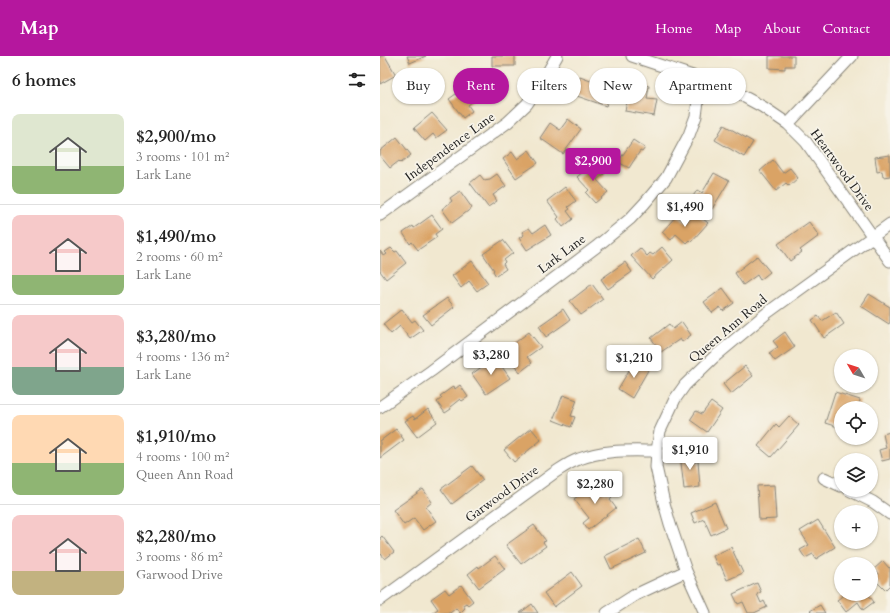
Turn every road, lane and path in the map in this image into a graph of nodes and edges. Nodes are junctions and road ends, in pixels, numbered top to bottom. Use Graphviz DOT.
graph roads {
  1 [pos="557,56"];
  2 [pos="632,56"];
  3 [pos="852,56"];
  4 [pos="670,68"];
  5 [pos="746,98"];
  6 [pos="698,104"];
  7 [pos="788,124"];
  8 [pos="380,215"];
  9 [pos="890,224"];
  10 [pos="873,237"];
  11 [pos="890,261"];
  12 [pos="380,407"];
  13 [pos="657,451"];
  14 [pos="824,478"];
  15 [pos="834,483"];
  16 [pos="863,497"];
  17 [pos="890,514"];
  18 [pos="686,571"];
  19 [pos="380,600"];
  20 [pos="607,613"];
  21 [pos="704,613"];
  1 -- 8 [label="street, Independence Lane"];
  2 -- 4 [label="street, Heartwood Drive"];
  3 -- 7 [label="street"];
  5 -- 7 [label="street, Heartwood Drive"];
  6 -- 12 [label="street, Lark Lane"];
  7 -- 10 [label="street, Heartwood Drive"];
  9 -- 10 [label="street, Queen Ann Road"];
  10 -- 11 [label="street, Heartwood Drive"];
  10 -- 13 [label="street, Queen Ann Road"];
  13 -- 18 [label="street, Queen Ann Road"];
  13 -- 19 [label="street, Garwood Drive"];
  14 -- 15 [label="street"];
  16 -- 17 [label="street"];
  18 -- 20 [label="street"];
  18 -- 21 [label="street, Queen Ann Road"];
}
